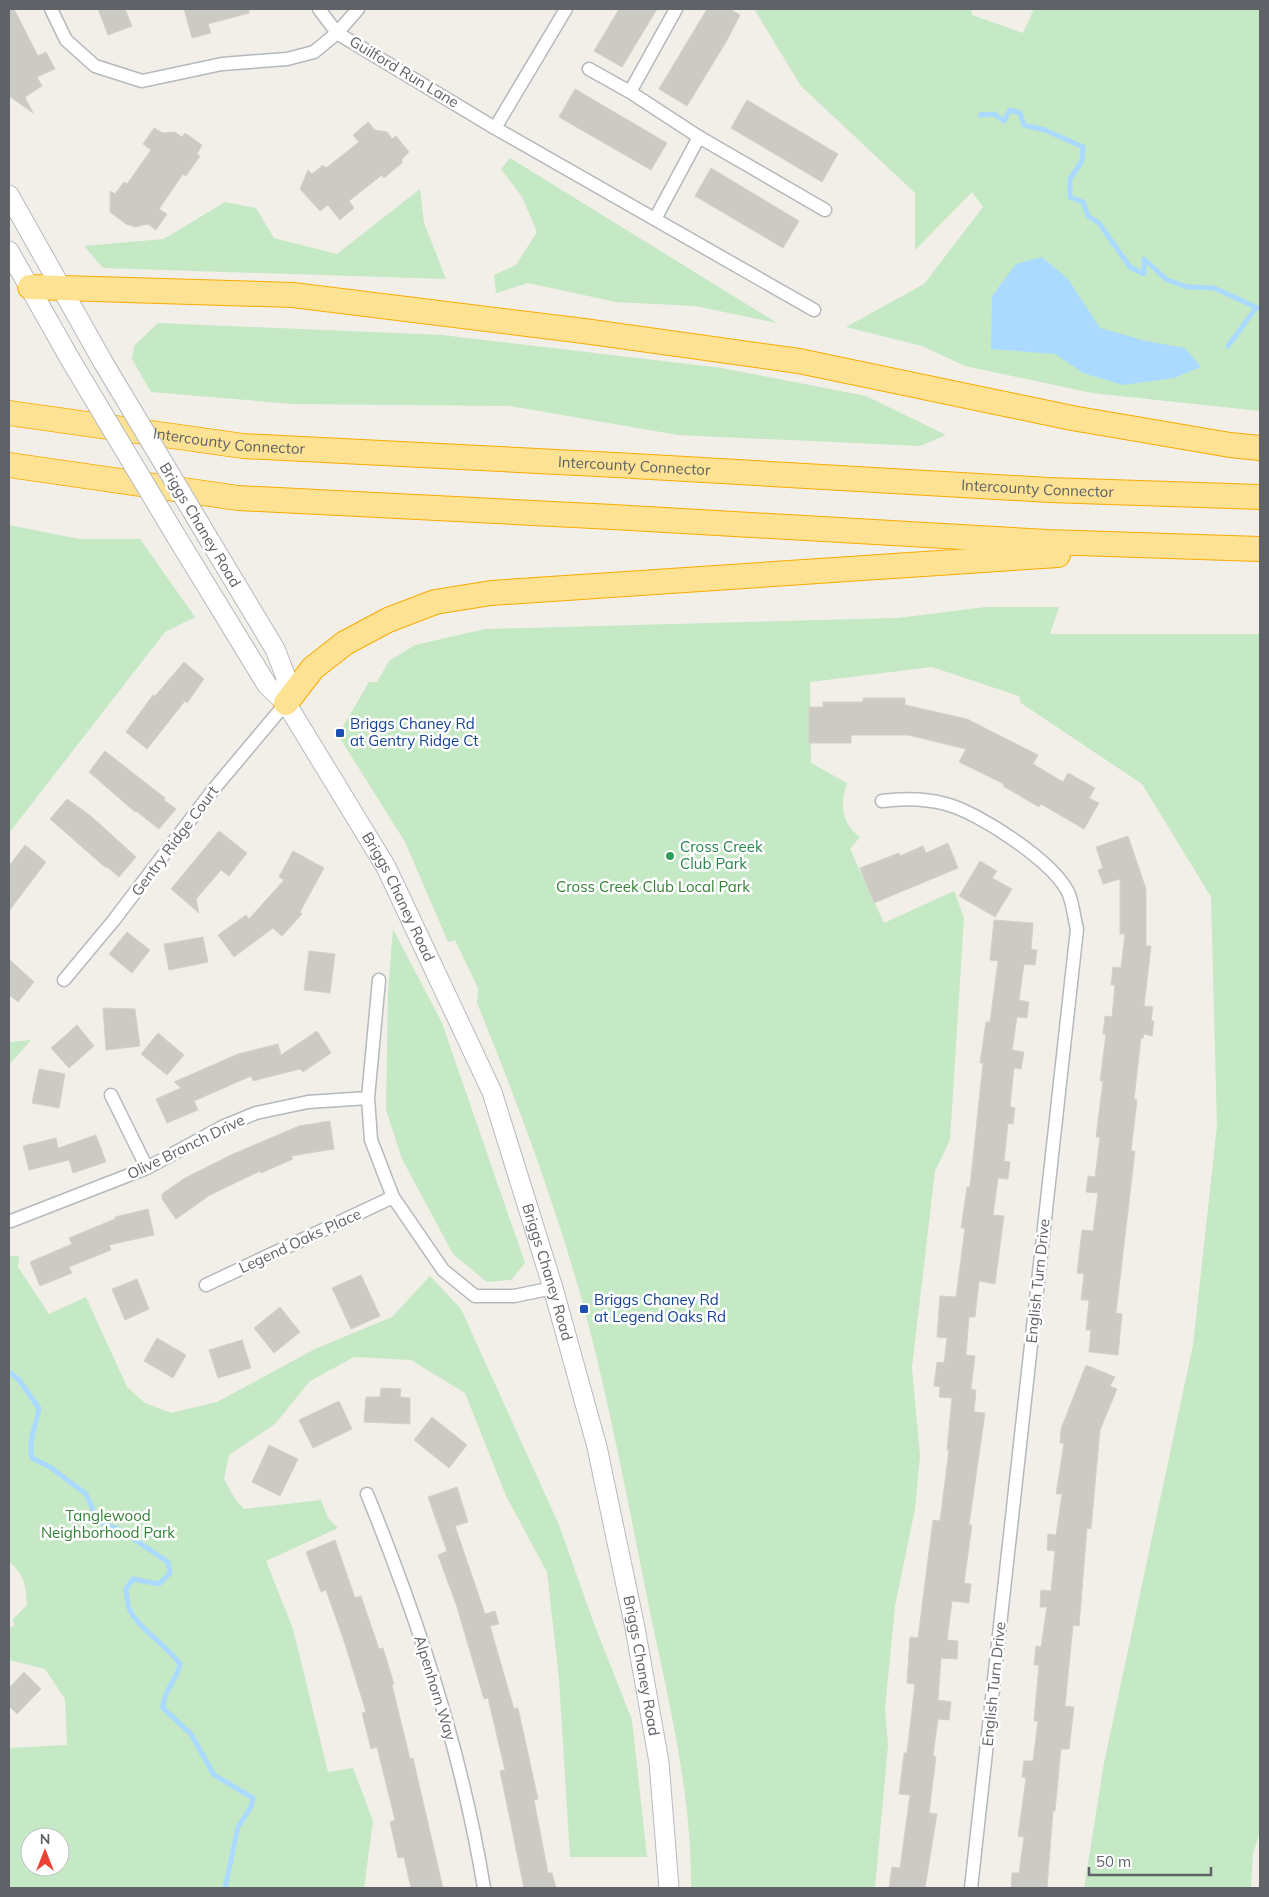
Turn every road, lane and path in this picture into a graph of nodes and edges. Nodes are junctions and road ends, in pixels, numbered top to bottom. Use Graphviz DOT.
graph roads {
  1 [pos="51,9"];
  2 [pos="319,9"];
  3 [pos="358,9"];
  4 [pos="566,9"];
  5 [pos="676,9"];
  6 [pos="337,33"];
  7 [pos="589,69"];
  8 [pos="630,92"];
  9 [pos="495,128"];
  10 [pos="699,137"];
  11 [pos="9,195"];
  12 [pos="825,210"];
  13 [pos="655,219"];
  14 [pos="9,252"];
  15 [pos="30,287"];
  16 [pos="62,287"];
  17 [pos="814,310"];
  18 [pos="9,413"];
  19 [pos="1260,448"];
  20 [pos="9,465"];
  21 [pos="1260,497"];
  22 [pos="1194,546"];
  23 [pos="1260,549"];
  24 [pos="286,703"];
  25 [pos="882,801"];
  26 [pos="64,980"];
  27 [pos="379,980"];
  28 [pos="112,1095"];
  29 [pos="368,1098"];
  30 [pos="147,1168"];
  31 [pos="393,1196"];
  32 [pos="11,1221"];
  33 [pos="206,1285"];
  34 [pos="554,1288"];
  35 [pos="368,1494"];
  36 [pos="484,1888"];
  37 [pos="669,1888"];
  38 [pos="971,1888"];
  1 -- 6 [label="street"];
  2 -- 6 [label="street, Guilford Run Lane"];
  3 -- 6 [label="street"];
  4 -- 9 [label="street"];
  5 -- 8 [label="street"];
  6 -- 9 [label="street, Guilford Run Lane"];
  7 -- 8 [label="street"];
  8 -- 10 [label="street"];
  9 -- 13 [label="street, Guilford Run Lane"];
  10 -- 12 [label="street"];
  10 -- 13 [label="street"];
  11 -- 16 [label="main road, Briggs Chaney Road"];
  13 -- 17 [label="street, Guilford Run Lane"];
  14 -- 15 [label="main road, Briggs Chaney Road"];
  15 -- 16 [label="highway"];
  15 -- 24 [label="main road, Briggs Chaney Road, bridge"];
  16 -- 19 [label="highway"];
  16 -- 24 [label="main road, Briggs Chaney Road, bridge"];
  18 -- 21 [label="highway, Intercounty Connector"];
  20 -- 22 [label="highway"];
  22 -- 23 [label="highway"];
  22 -- 24 [label="highway"];
  24 -- 26 [label="street, Gentry Ridge Court"];
  24 -- 34 [label="main road, Briggs Chaney Road"];
  25 -- 38 [label="street, English Turn Drive"];
  27 -- 29 [label="street"];
  28 -- 30 [label="street"];
  29 -- 30 [label="street, Olive Branch Drive"];
  29 -- 31 [label="street"];
  30 -- 32 [label="street, Olive Branch Drive"];
  31 -- 33 [label="street, Legend Oaks Place"];
  31 -- 34 [label="street"];
  34 -- 37 [label="main road, Briggs Chaney Road"];
  35 -- 36 [label="street, Alpenhorn Way"];
}
